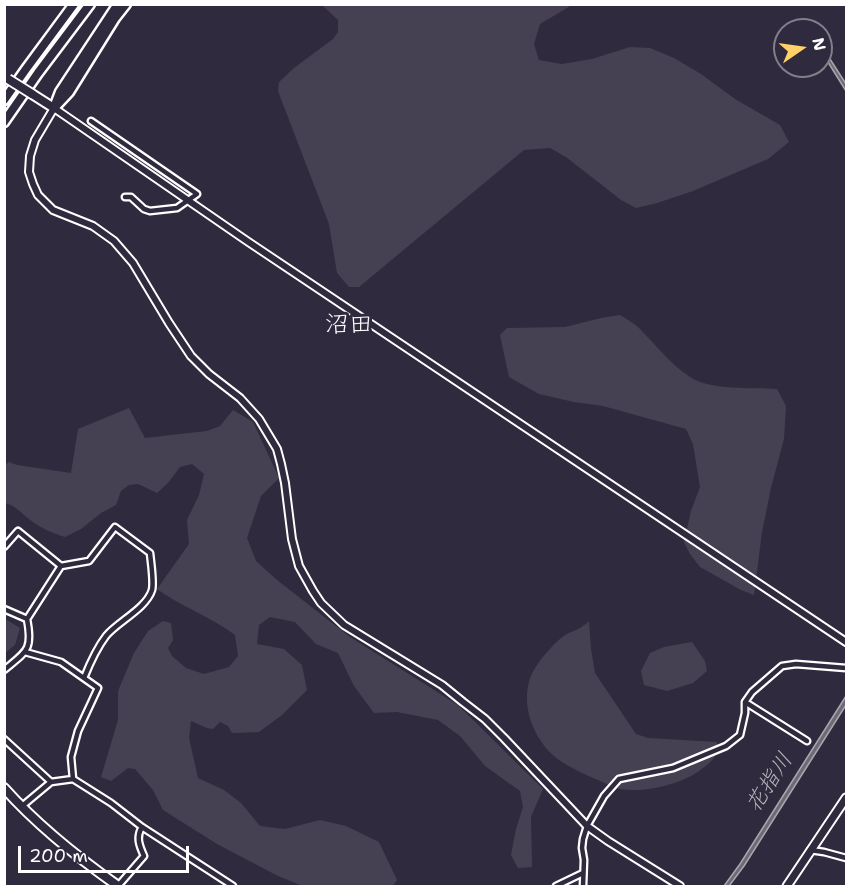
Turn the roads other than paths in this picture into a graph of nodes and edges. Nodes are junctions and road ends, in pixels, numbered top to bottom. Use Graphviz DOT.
graph roads {
  1 [pos="90,4"];
  2 [pos="118,4"];
  3 [pos="126,4"];
  4 [pos="74,5"];
  5 [pos="6,79"];
  6 [pos="4,100"];
  7 [pos="54,108"];
  8 [pos="91,121"];
  9 [pos="4,122"];
  10 [pos="125,198"];
  11 [pos="189,200"];
  12 [pos="4,546"];
  13 [pos="61,566"];
  14 [pos="4,609"];
  15 [pos="27,619"];
  16 [pos="846,642"];
  17 [pos="25,652"];
  18 [pos="846,668"];
  19 [pos="4,670"];
  20 [pos="84,678"];
  21 [pos="745,702"];
  22 [pos="4,739"];
  23 [pos="807,741"];
  24 [pos="72,779"];
  25 [pos="51,782"];
  26 [pos="4,788"];
  27 [pos="846,798"];
  28 [pos="21,808"];
  29 [pos="587,826"];
  30 [pos="142,827"];
  31 [pos="810,850"];
  32 [pos="846,858"];
  33 [pos="583,873"];
  34 [pos="118,886"];
  35 [pos="233,886"];
  36 [pos="556,886"];
  37 [pos="583,886"];
  38 [pos="680,886"];
  39 [pos="787,886"];
  1 -- 9 [label="highway"];
  2 -- 7 [label="highway"];
  3 -- 7 [label="highway"];
  4 -- 6 [label="highway"];
  5 -- 7 [label="main road, bridge"];
  7 -- 11 [label="street"];
  7 -- 29 [label="street"];
  8 -- 11 [label="street"];
  10 -- 11 [label="street"];
  11 -- 16 [label="street"];
  12 -- 13 [label="street"];
  13 -- 15 [label="street"];
  13 -- 20 [label="street"];
  14 -- 15 [label="street"];
  15 -- 17 [label="street"];
  17 -- 19 [label="street"];
  17 -- 20 [label="street"];
  18 -- 21 [label="street"];
  20 -- 24 [label="street"];
  21 -- 23 [label="street"];
  21 -- 29 [label="street"];
  22 -- 25 [label="street"];
  24 -- 25 [label="street"];
  24 -- 30 [label="street"];
  25 -- 28 [label="street"];
  26 -- 28 [label="main road"];
  27 -- 31 [label="main road"];
  28 -- 34 [label="main road"];
  29 -- 33 [label="street"];
  29 -- 38 [label="street"];
  30 -- 34 [label="street"];
  30 -- 35 [label="street"];
  31 -- 32 [label="street"];
  31 -- 39 [label="main road"];
  33 -- 36 [label="street"];
  33 -- 37 [label="street"];
}
